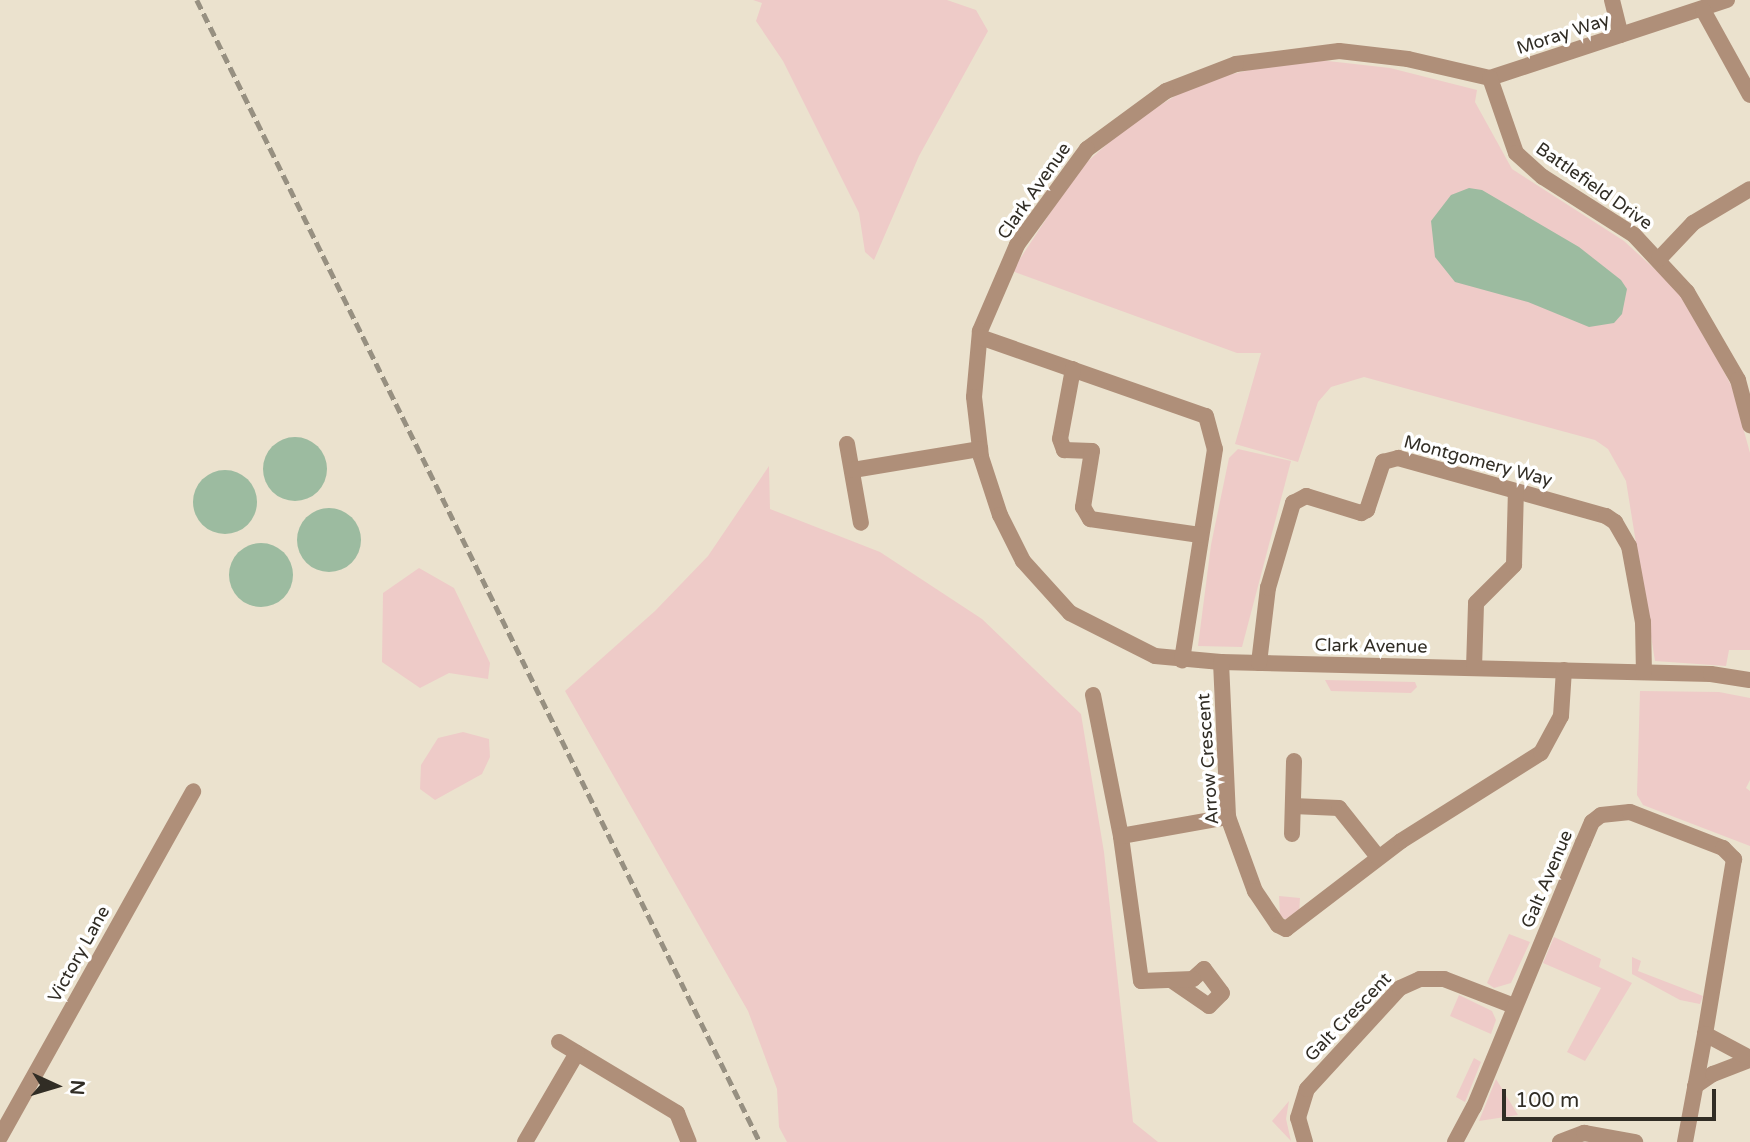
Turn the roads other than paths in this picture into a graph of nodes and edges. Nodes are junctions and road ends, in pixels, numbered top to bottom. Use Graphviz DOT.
graph roads {
  1 [pos="1612,0"];
  2 [pos="1727,0"];
  3 [pos="1703,10"];
  4 [pos="1621,35"];
  5 [pos="1744,71"];
  6 [pos="1490,78"];
  7 [pos="1750,94"];
  8 [pos="1750,189"];
  9 [pos="1659,259"];
  10 [pos="980,337"];
  11 [pos="1073,369"];
  12 [pos="1750,425"];
  13 [pos="848,444"];
  14 [pos="980,449"];
  15 [pos="853,470"];
  16 [pos="1516,491"];
  17 [pos="861,523"];
  18 [pos="1200,535"];
  19 [pos="1182,660"];
  20 [pos="1221,662"];
  21 [pos="1259,663"];
  22 [pos="1475,668"];
  23 [pos="1563,670"];
  24 [pos="1644,672"];
  25 [pos="1750,680"];
  26 [pos="1093,695"];
  27 [pos="1294,761"];
  28 [pos="193,791"];
  29 [pos="1293,806"];
  30 [pos="1228,817"];
  31 [pos="1292,834"];
  32 [pos="1121,836"];
  33 [pos="1378,857"];
  34 [pos="1171,980"];
  35 [pos="1514,1006"];
  36 [pos="1705,1034"];
  37 [pos="559,1042"];
  38 [pos="577,1053"];
  39 [pos="1750,1059"];
  40 [pos="1695,1086"];
  41 [pos="0,1136"];
  42 [pos="525,1142"];
  43 [pos="689,1142"];
  44 [pos="1305,1142"];
  45 [pos="1455,1142"];
  46 [pos="1560,1142"];
  47 [pos="1635,1142"];
  48 [pos="1685,1142"];
  1 -- 4 [label="street"];
  2 -- 3 [label="street, Moray Way"];
  3 -- 4 [label="street, Moray Way"];
  3 -- 5 [label="street"];
  4 -- 6 [label="street, Moray Way"];
  5 -- 7 [label="street"];
  6 -- 9 [label="street, Battlefield Drive"];
  6 -- 10 [label="street, Clark Avenue"];
  8 -- 9 [label="street"];
  9 -- 12 [label="street, Battlefield Drive"];
  10 -- 11 [label="street"];
  10 -- 14 [label="street, Clark Avenue"];
  11 -- 18 [label="street"];
  11 -- 18 [label="street"];
  13 -- 15 [label="street"];
  14 -- 15 [label="street"];
  14 -- 19 [label="street, Clark Avenue"];
  15 -- 17 [label="street"];
  16 -- 21 [label="street, Montgomery Way"];
  16 -- 22 [label="street"];
  16 -- 24 [label="street, Montgomery Way"];
  18 -- 19 [label="street"];
  19 -- 20 [label="street, Clark Avenue"];
  20 -- 21 [label="street, Clark Avenue"];
  20 -- 30 [label="street, Arrow Crescent"];
  21 -- 22 [label="street, Clark Avenue"];
  22 -- 23 [label="street, Clark Avenue"];
  23 -- 24 [label="street, Clark Avenue"];
  23 -- 33 [label="street, Arrow Crescent"];
  24 -- 25 [label="street, Clark Avenue"];
  26 -- 32 [label="street"];
  27 -- 29 [label="street"];
  28 -- 41 [label="street, Victory Lane"];
  29 -- 31 [label="street"];
  29 -- 33 [label="street"];
  30 -- 32 [label="street"];
  30 -- 33 [label="street, Arrow Crescent"];
  32 -- 34 [label="street"];
  35 -- 36 [label="street, Galt Avenue"];
  35 -- 44 [label="street, Galt Crescent"];
  35 -- 45 [label="street, Galt Avenue"];
  36 -- 39 [label="street"];
  36 -- 40 [label="street"];
  37 -- 38 [label="street"];
  38 -- 42 [label="street"];
  38 -- 43 [label="street"];
  39 -- 40 [label="street"];
  40 -- 48 [label="street"];
  46 -- 47 [label="street"];
}
